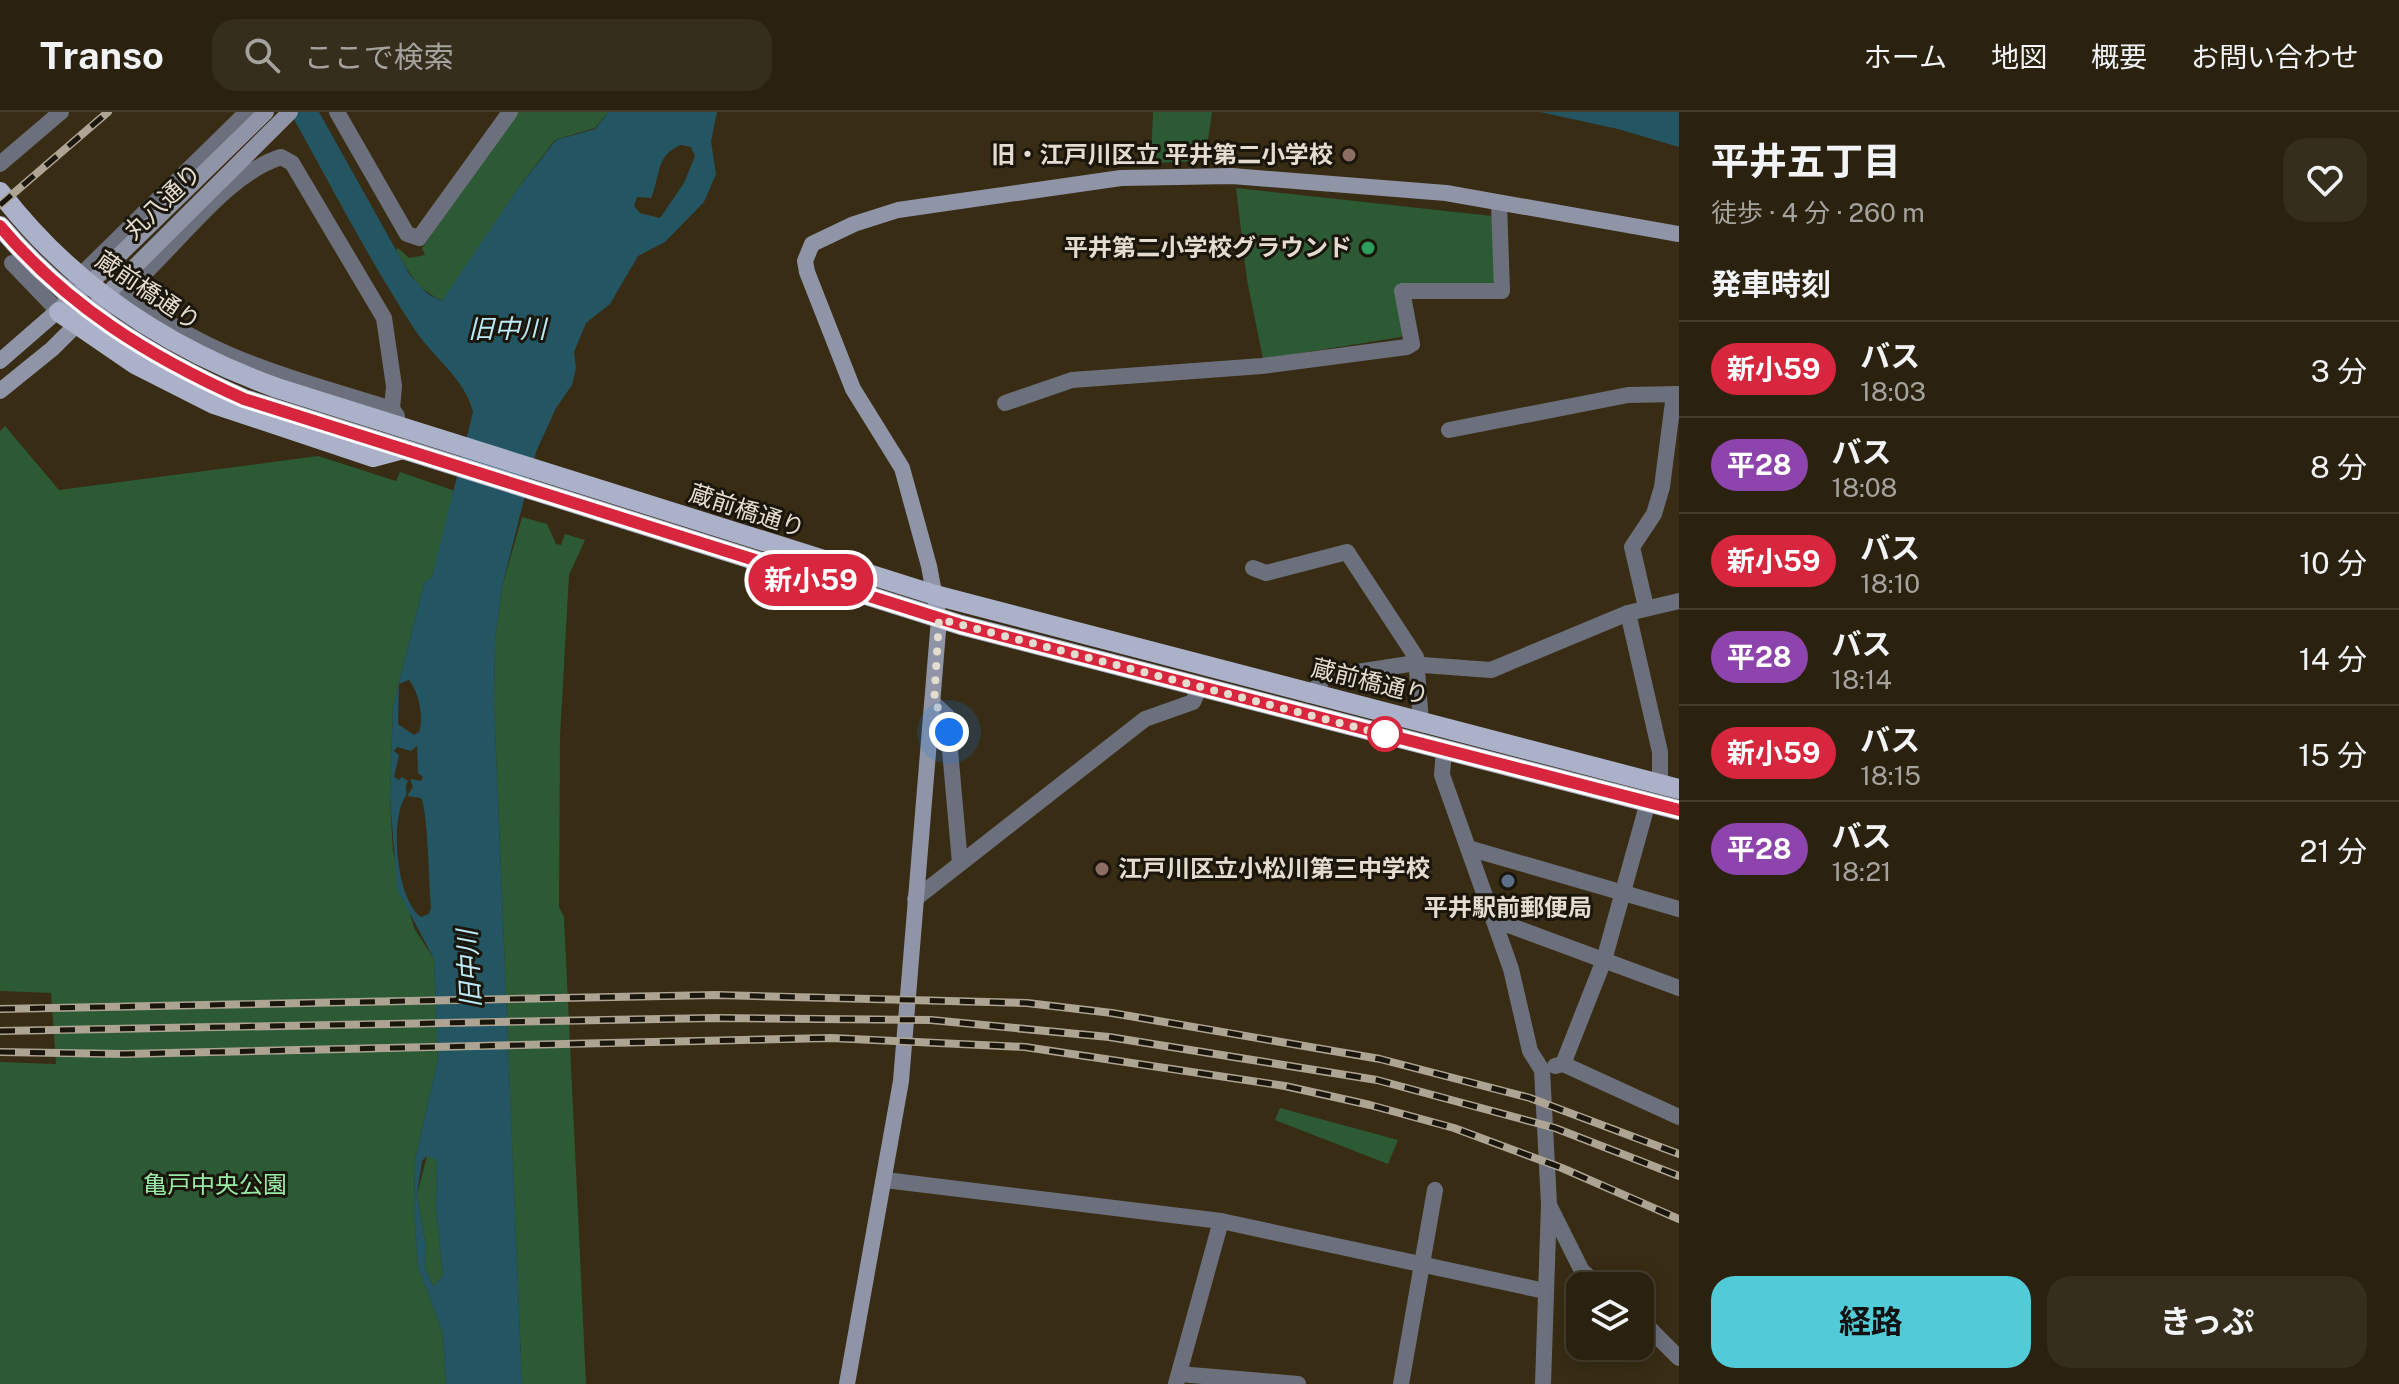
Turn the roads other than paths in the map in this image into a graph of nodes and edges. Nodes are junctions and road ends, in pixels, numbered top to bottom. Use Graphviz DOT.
graph roads {
  1 [pos="61,112"];
  2 [pos="247,112"];
  3 [pos="266,112"];
  4 [pos="290,112"];
  5 [pos="337,112"];
  6 [pos="510,112"];
  7 [pos="215,144"];
  8 [pos="0,164"];
  9 [pos="244,175"];
  10 [pos="0,192"];
  11 [pos="1499,203"];
  12 [pos="0,226"];
  13 [pos="1679,234"];
  14 [pos="12,263"];
  15 [pos="113,283"];
  16 [pos="67,318"];
  17 [pos="0,361"];
  18 [pos="0,391"];
  19 [pos="1676,394"];
  20 [pos="1005,403"];
  21 [pos="392,409"];
  22 [pos="403,428"];
  23 [pos="1449,430"];
  24 [pos="403,449"];
  25 [pos="1253,568"];
  26 [pos="817,571"];
  27 [pos="935,595"];
  28 [pos="1679,601"];
  29 [pos="1646,607"];
  30 [pos="1628,613"];
  31 [pos="939,619"];
  32 [pos="1417,665"];
  33 [pos="1200,686"];
  34 [pos="1310,695"];
  35 [pos="934,704"];
  36 [pos="1421,722"];
  37 [pos="1444,749"];
  38 [pos="1670,787"];
  39 [pos="1648,802"];
  40 [pos="1679,810"];
  41 [pos="1468,848"];
  42 [pos="960,863"];
  43 [pos="1621,893"];
  44 [pos="915,899"];
  45 [pos="1679,909"];
  46 [pos="1495,920"];
  47 [pos="1604,960"];
  48 [pos="1679,988"];
  49 [pos="1563,1064"];
  50 [pos="1542,1070"];
  51 [pos="1679,1117"];
  52 [pos="885,1180"];
  53 [pos="1435,1190"];
  54 [pos="1549,1204"];
  55 [pos="1221,1221"];
  56 [pos="1422,1264"];
  57 [pos="1583,1272"];
  58 [pos="1545,1291"];
  59 [pos="1654,1333"];
  60 [pos="1679,1358"];
  61 [pos="1178,1379"];
  62 [pos="847,1384"];
  63 [pos="1298,1384"];
  64 [pos="1401,1384"];
  65 [pos="1543,1384"];
  1 -- 8 [label="street"];
  2 -- 7 [label="street"];
  3 -- 15 [label="street, 丸八通り"];
  4 -- 15 [label="street, 丸八通り"];
  5 -- 6 [label="street"];
  7 -- 9 [label="street"];
  7 -- 16 [label="street"];
  9 -- 15 [label="street"];
  9 -- 21 [label="street"];
  10 -- 22 [label="main road, 蔵前橋通り"];
  11 -- 13 [label="street"];
  11 -- 20 [label="street"];
  11 -- 27 [label="street"];
  12 -- 24 [label="main road, 蔵前橋通り"];
  14 -- 16 [label="street"];
  15 -- 16 [label="street, 丸八通り"];
  15 -- 21 [label="street"];
  16 -- 17 [label="street, 丸八通り"];
  16 -- 18 [label="street, 丸八通り"];
  16 -- 24 [label="main road"];
  19 -- 23 [label="street"];
  19 -- 29 [label="street"];
  21 -- 22 [label="street"];
  22 -- 26 [label="main road, 蔵前橋通り"];
  24 -- 26 [label="main road, 蔵前橋通り"];
  25 -- 32 [label="street"];
  26 -- 27 [label="main road, 蔵前橋通り"];
  26 -- 31 [label="main road, 蔵前橋通り"];
  27 -- 31 [label="street"];
  27 -- 34 [label="main road, 蔵前橋通り"];
  28 -- 29 [label="street"];
  29 -- 30 [label="street"];
  30 -- 32 [label="street"];
  30 -- 38 [label="street"];
  31 -- 33 [label="main road, 蔵前橋通り"];
  31 -- 35 [label="street"];
  32 -- 34 [label="street"];
  32 -- 36 [label="street"];
  33 -- 37 [label="main road, 蔵前橋通り"];
  33 -- 42 [label="street"];
  34 -- 36 [label="main road, 蔵前橋通り"];
  35 -- 42 [label="street"];
  35 -- 44 [label="street"];
  36 -- 38 [label="main road, 蔵前橋通り"];
  37 -- 39 [label="main road, 蔵前橋通り"];
  37 -- 41 [label="street"];
  39 -- 40 [label="main road, 蔵前橋通り"];
  39 -- 43 [label="street"];
  41 -- 43 [label="street"];
  41 -- 46 [label="street"];
  42 -- 44 [label="street"];
  43 -- 45 [label="street"];
  43 -- 47 [label="street"];
  44 -- 52 [label="street"];
  46 -- 47 [label="street"];
  46 -- 50 [label="street"];
  47 -- 48 [label="street"];
  47 -- 49 [label="street"];
  49 -- 50 [label="street"];
  49 -- 51 [label="street"];
  50 -- 54 [label="street"];
  52 -- 55 [label="street"];
  52 -- 62 [label="street"];
  53 -- 56 [label="street"];
  54 -- 57 [label="street"];
  54 -- 58 [label="street"];
  55 -- 56 [label="street"];
  55 -- 61 [label="street"];
  56 -- 58 [label="street"];
  56 -- 64 [label="street"];
  58 -- 65 [label="street"];
  59 -- 60 [label="street"];
  61 -- 63 [label="street"];
}
